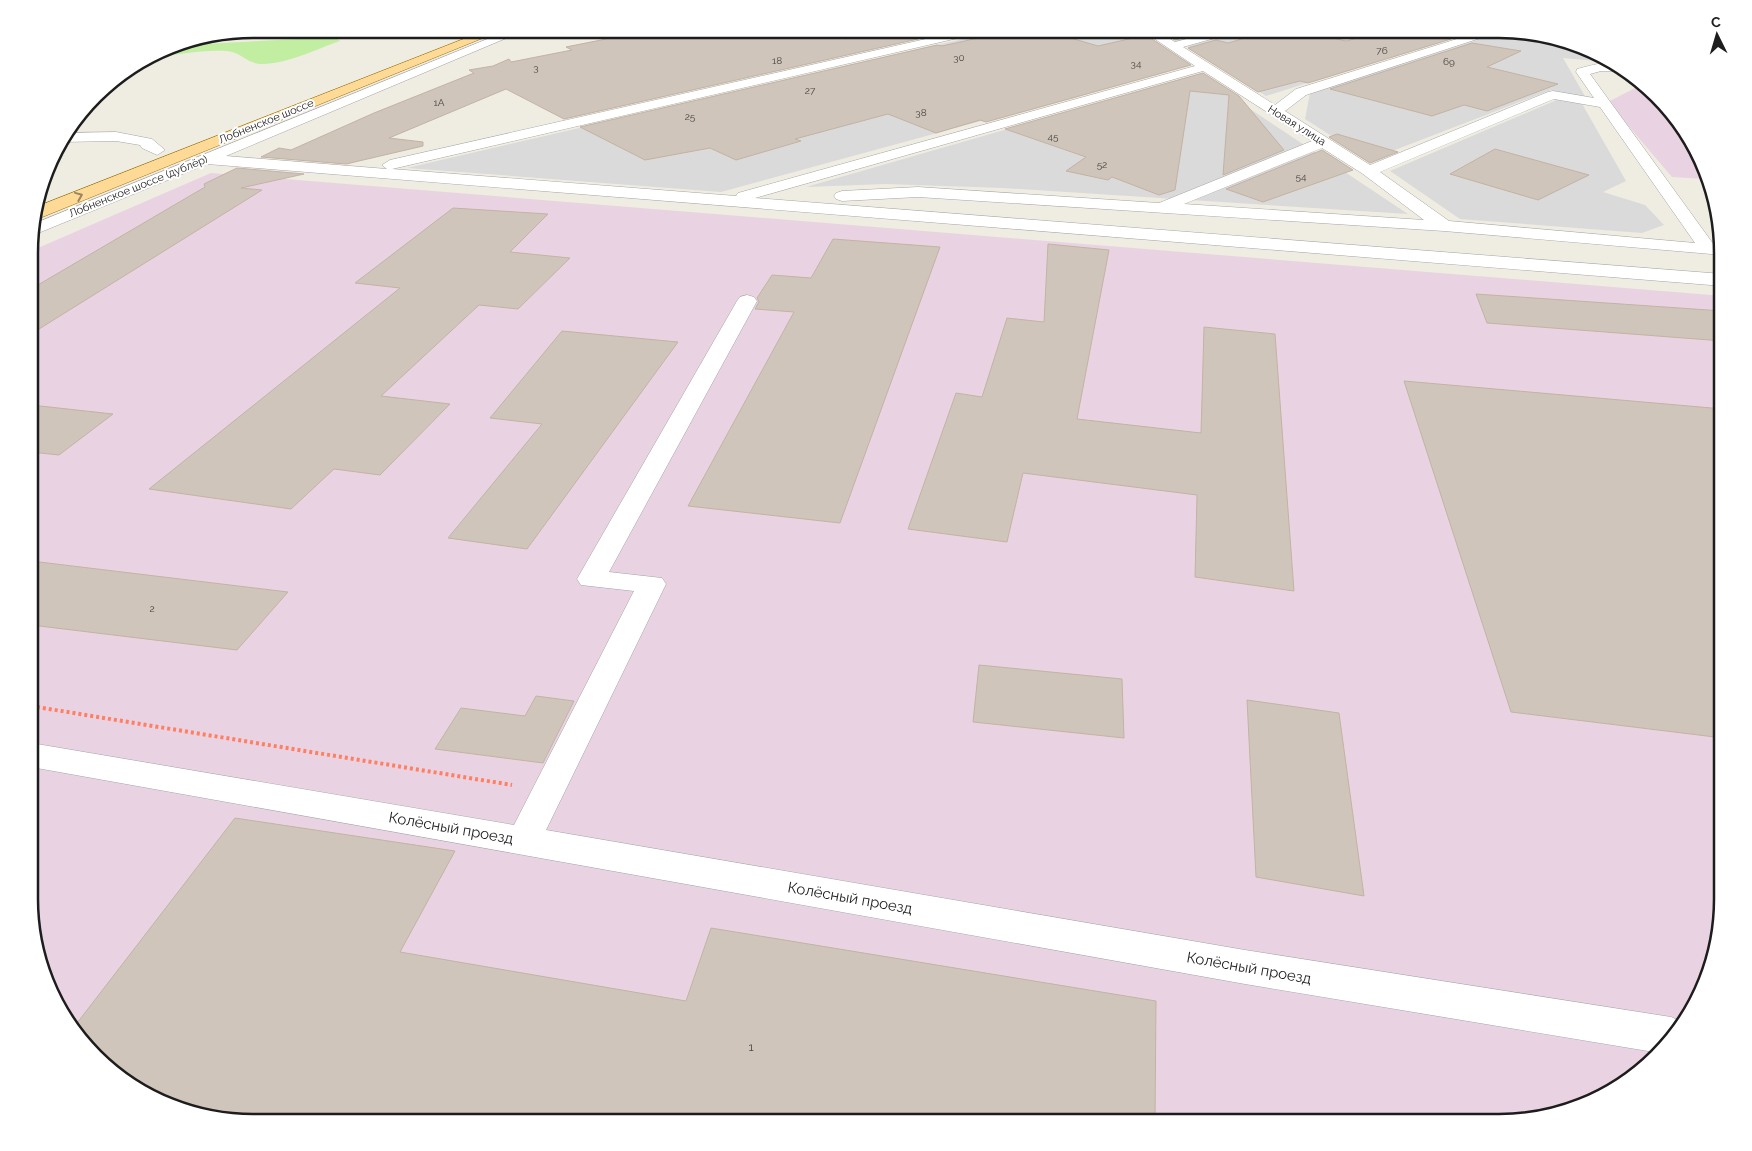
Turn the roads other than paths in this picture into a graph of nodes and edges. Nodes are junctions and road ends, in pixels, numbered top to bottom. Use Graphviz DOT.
graph roads {
  1 [pos="448,38"];
  2 [pos="476,38"];
  3 [pos="500,38"];
  4 [pos="945,38"];
  5 [pos="1160,38"];
  6 [pos="1202,38"];
  7 [pos="1472,38"];
  8 [pos="1172,46"];
  9 [pos="1204,67"];
  10 [pos="1609,67"];
  11 [pos="1605,104"];
  12 [pos="1275,112"];
  13 [pos="71,138"];
  14 [pos="1324,142"];
  15 [pos="157,150"];
  16 [pos="203,160"];
  17 [pos="103,171"];
  18 [pos="364,171"];
  19 [pos="1369,171"];
  20 [pos="726,201"];
  21 [pos="1159,208"];
  22 [pos="42,211"];
  23 [pos="1444,226"];
  24 [pos="39,228"];
  25 [pos="1714,247"];
  26 [pos="1714,250"];
  27 [pos="1714,279"];
  28 [pos="747,301"];
  29 [pos="38,756"];
  30 [pos="523,841"];
  31 [pos="1665,1035"];
  1 -- 15 [label="main road, Лобненское шоссе"];
  22 -- 2 [label="main road, Лобненское шоссе, one-way"];
  3 -- 16 [label="street, Лобненское шоссе (дублёр)"];
  4 -- 18 [label="street"];
  5 -- 8 [label="street, Новая улица"];
  6 -- 8 [label="street"];
  7 -- 12 [label="street"];
  8 -- 9 [label="street, Новая улица"];
  9 -- 12 [label="street, Новая улица"];
  9 -- 20 [label="street"];
  10 -- 11 [label="street"];
  11 -- 19 [label="street"];
  11 -- 25 [label="street"];
  12 -- 14 [label="street, Новая улица"];
  13 -- 15 [label="street"];
  14 -- 19 [label="street, Новая улица"];
  14 -- 21 [label="street"];
  15 -- 17 [label="main road, Лобненское шоссе"];
  16 -- 18 [label="street"];
  16 -- 24 [label="street, Лобненское шоссе (дублёр)"];
  18 -- 20 [label="street"];
  19 -- 23 [label="street, Новая улица"];
  20 -- 21 [label="street"];
  20 -- 27 [label="street"];
  21 -- 23 [label="street"];
  23 -- 26 [label="street"];
  28 -- 30 [label="street"];
  29 -- 30 [label="street, Колёсный проезд"];
  30 -- 31 [label="street, Колёсный проезд"];
}
